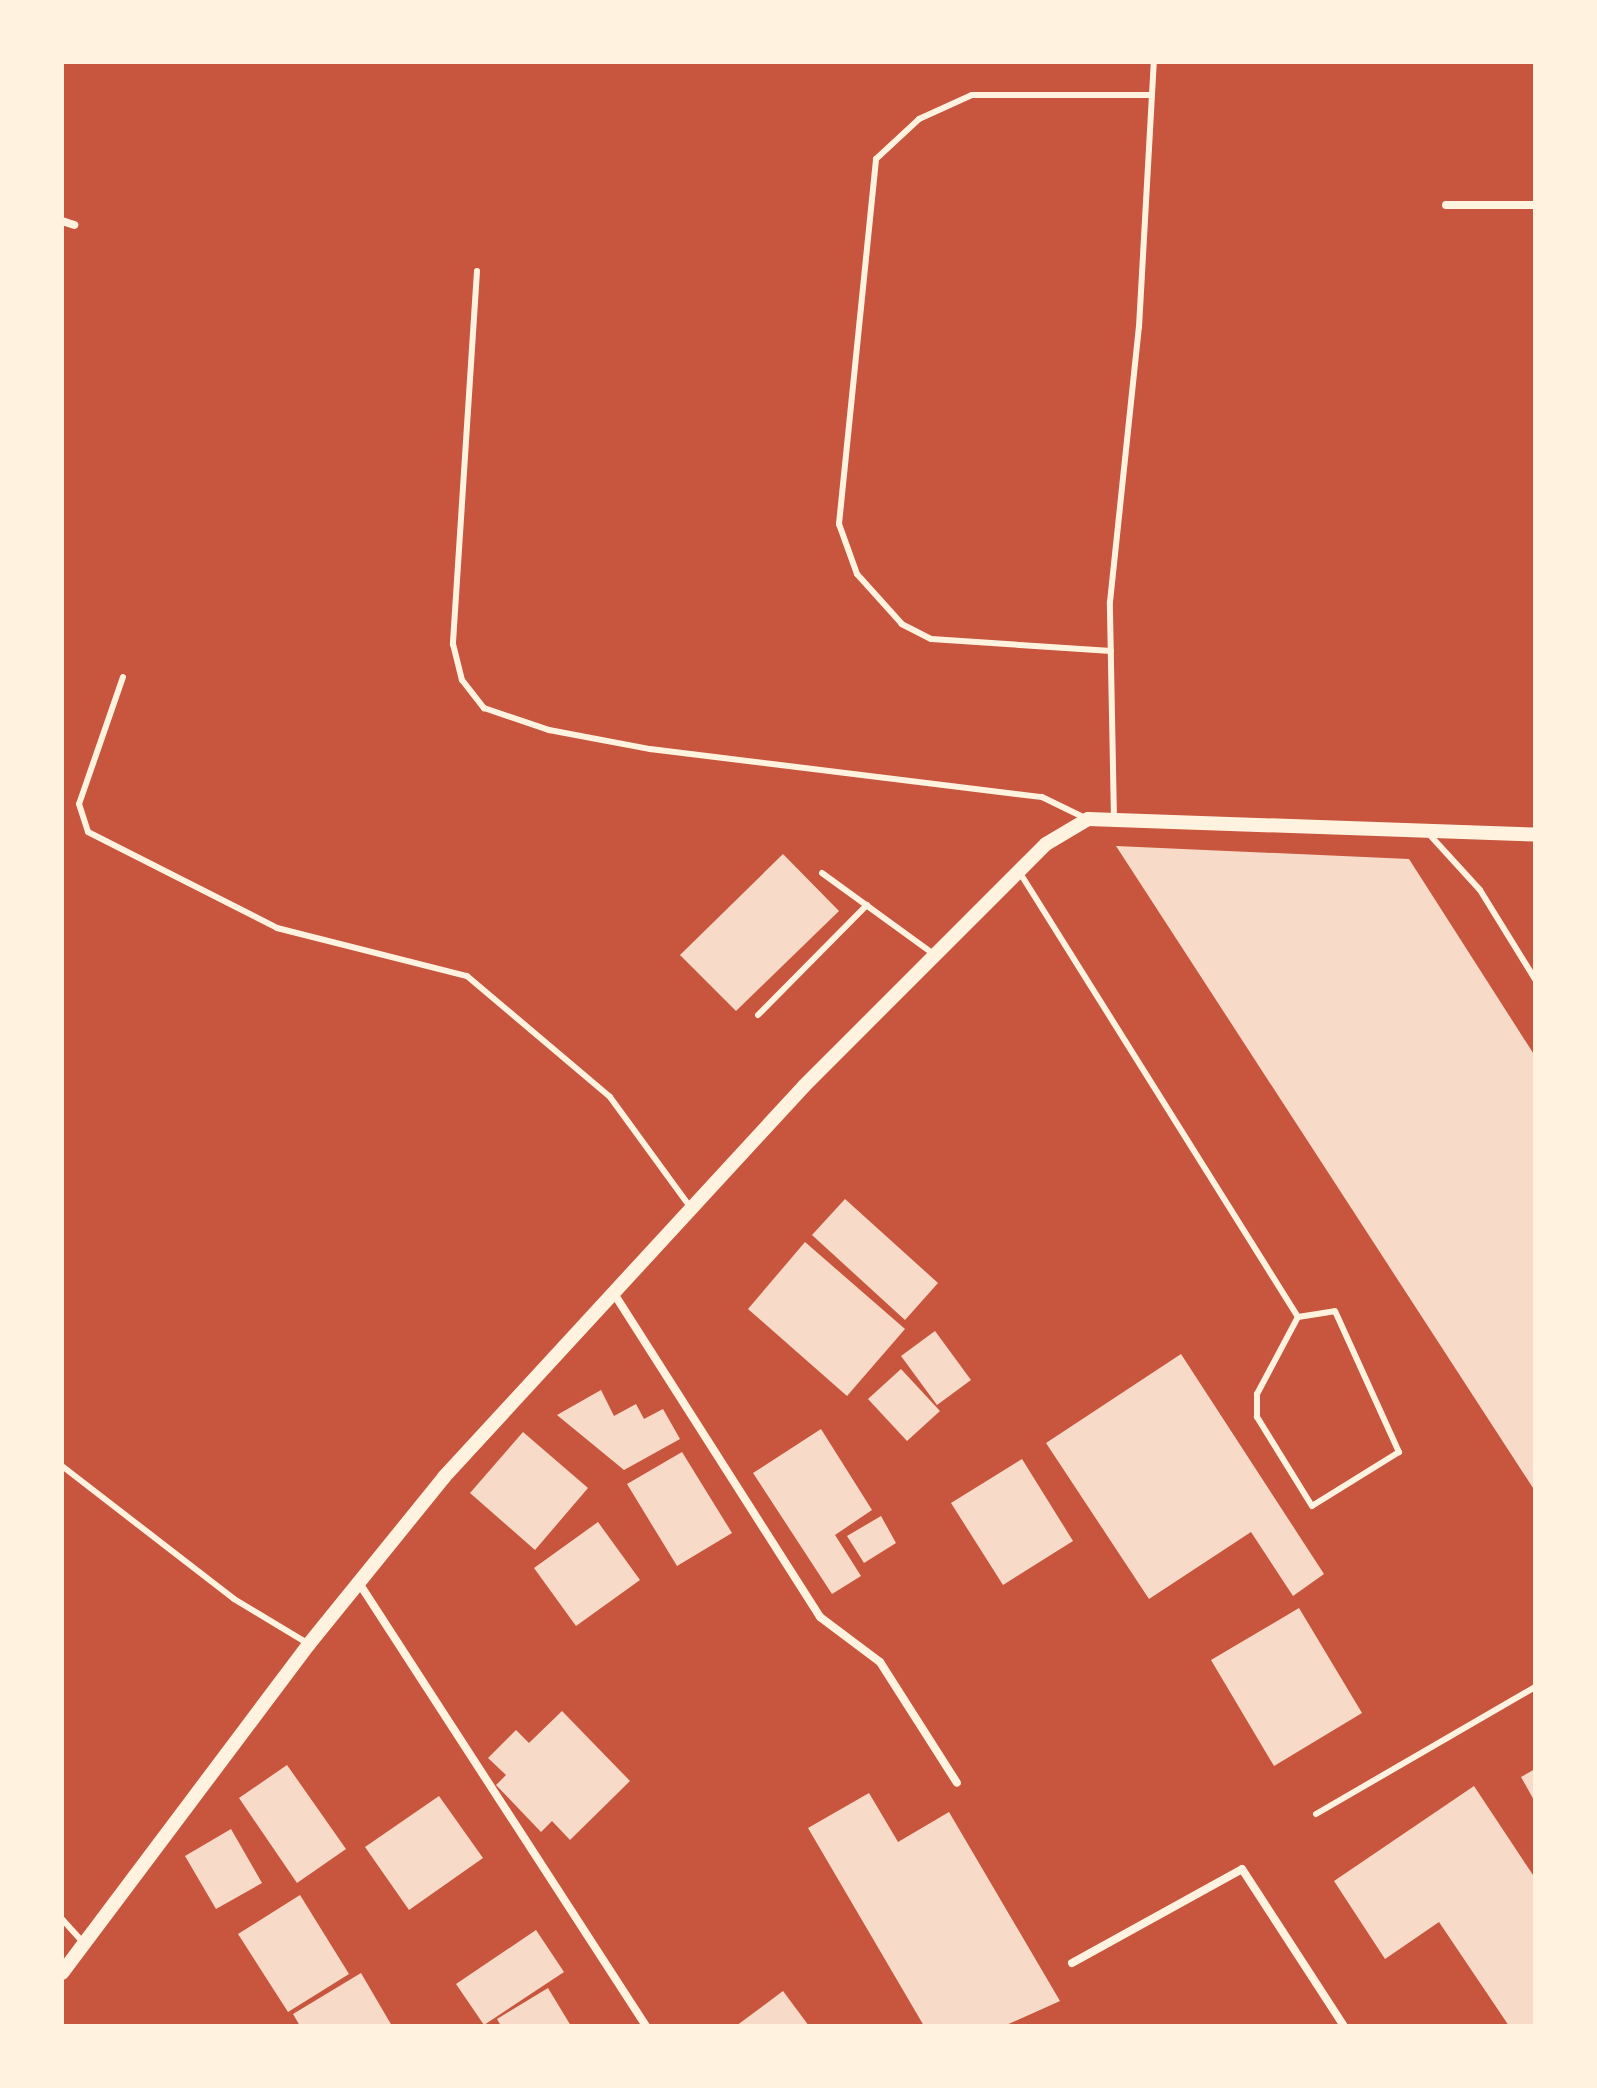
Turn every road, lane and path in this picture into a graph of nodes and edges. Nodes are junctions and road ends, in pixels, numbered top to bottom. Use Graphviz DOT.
graph roads {
  1 [pos="1154,62"];
  2 [pos="1152,95"];
  3 [pos="1446,205"];
  4 [pos="1535,205"];
  5 [pos="62,221"];
  6 [pos="74,225"];
  7 [pos="477,271"];
  8 [pos="1111,651"];
  9 [pos="123,677"];
  10 [pos="1088,819"];
  11 [pos="1114,820"];
  12 [pos="1428,833"];
  13 [pos="1535,835"];
  14 [pos="1019,872"];
  15 [pos="822,873"];
  16 [pos="867,905"];
  17 [pos="932,953"];
  18 [pos="1535,979"];
  19 [pos="758,1015"];
  20 [pos="691,1208"];
  21 [pos="612,1291"];
  22 [pos="1298,1317"];
  23 [pos="62,1466"];
  24 [pos="359,1583"];
  25 [pos="309,1644"];
  26 [pos="1535,1687"];
  27 [pos="957,1783"];
  28 [pos="1316,1814"];
  29 [pos="62,1919"];
  30 [pos="83,1942"];
  31 [pos="1072,1963"];
  32 [pos="62,1973"];
  33 [pos="646,2026"];
  34 [pos="1344,2026"];
  1 -- 2 [label="lane"];
  2 -- 8 [label="lane"];
  2 -- 8 [label="lane"];
  3 -- 4 [label="street"];
  5 -- 6 [label="street"];
  7 -- 10 [label="lane"];
  8 -- 11 [label="lane"];
  9 -- 20 [label="lane"];
  10 -- 11 [label="street"];
  10 -- 14 [label="street"];
  11 -- 12 [label="street"];
  12 -- 13 [label="street"];
  12 -- 18 [label="lane"];
  14 -- 17 [label="street"];
  14 -- 22 [label="lane"];
  15 -- 16 [label="lane"];
  16 -- 17 [label="lane"];
  16 -- 19 [label="lane"];
  17 -- 20 [label="street"];
  20 -- 21 [label="street"];
  21 -- 24 [label="street"];
  21 -- 27 [label="street"];
  22 -- 22 [label="lane"];
  23 -- 25 [label="lane"];
  24 -- 25 [label="street"];
  24 -- 33 [label="street"];
  25 -- 30 [label="street"];
  26 -- 28 [label="lane"];
  29 -- 30 [label="lane"];
  30 -- 32 [label="street"];
  31 -- 34 [label="street"];
}
